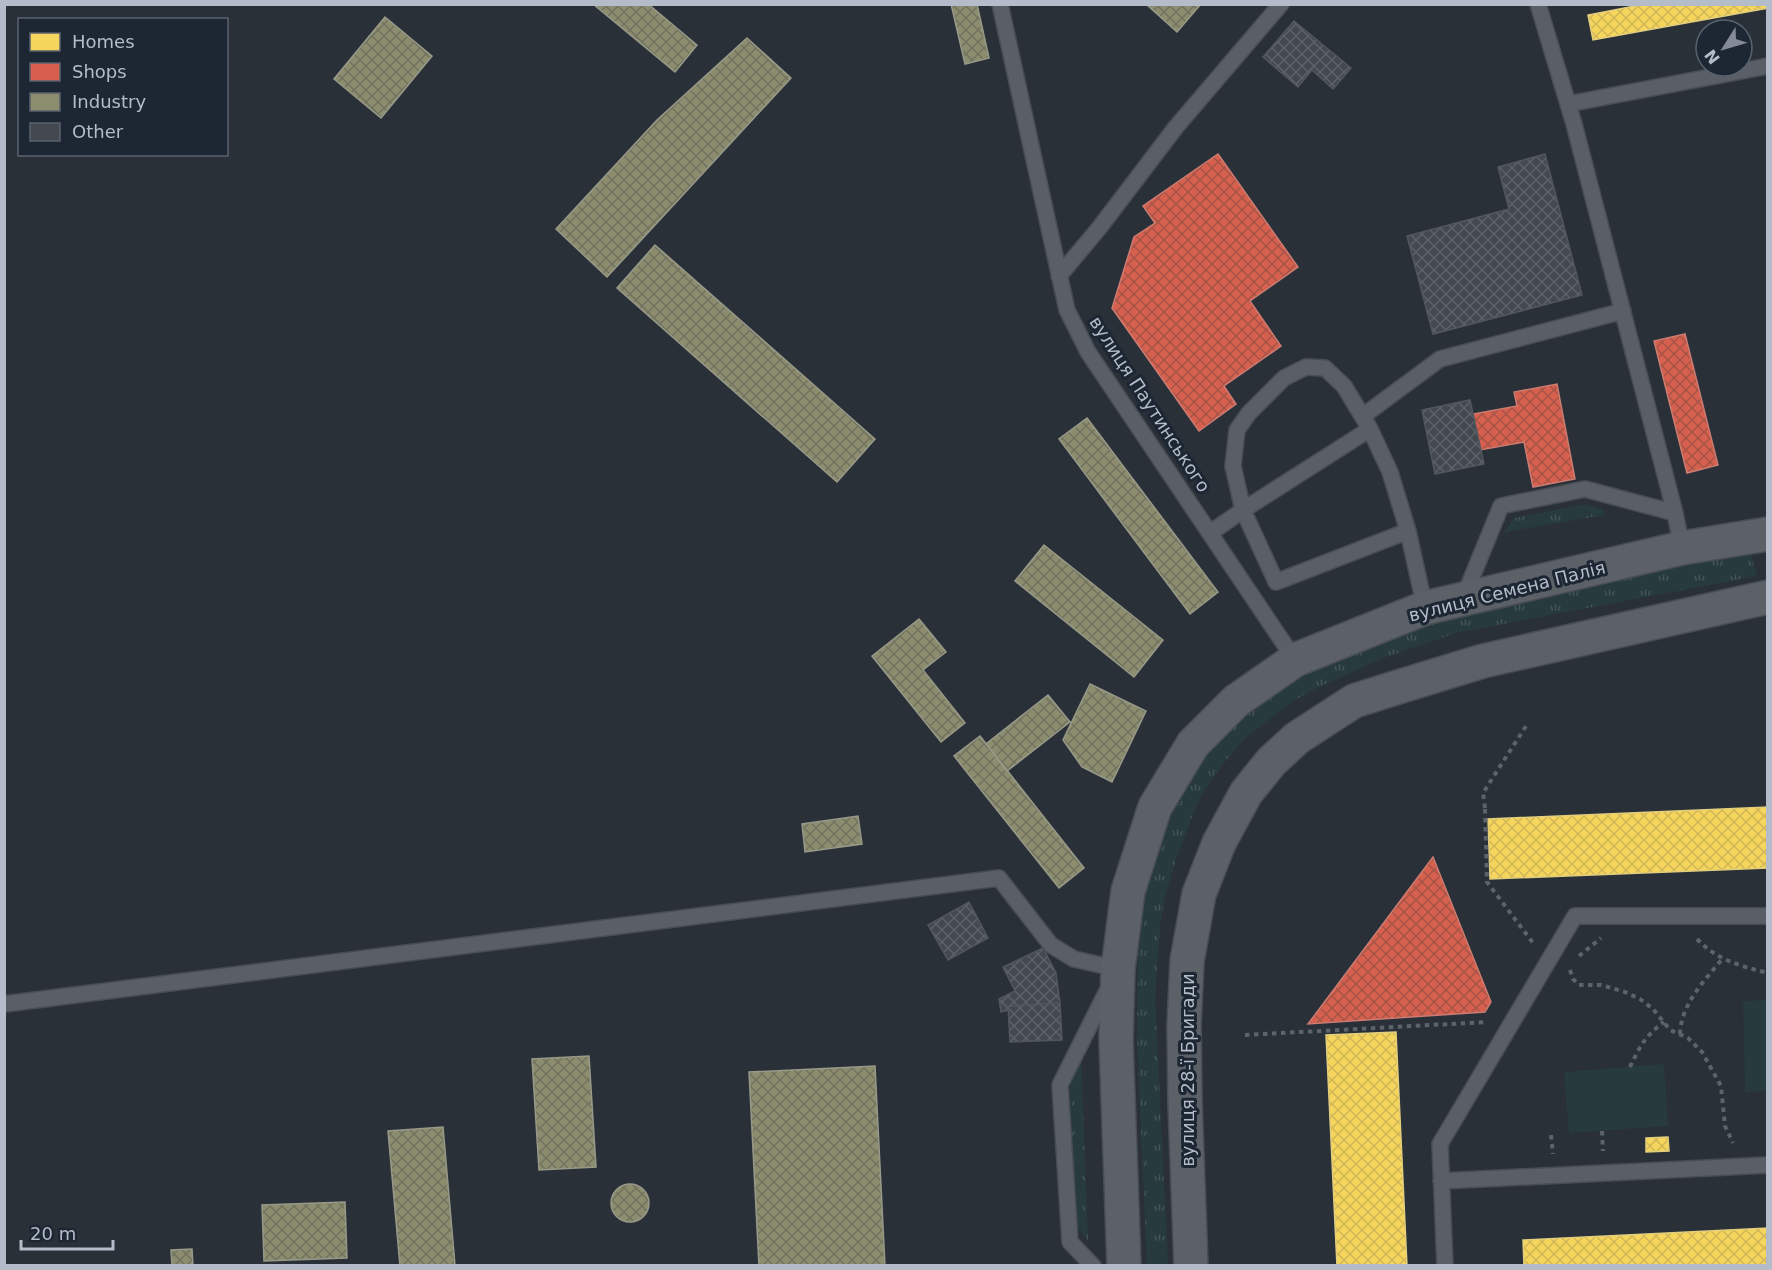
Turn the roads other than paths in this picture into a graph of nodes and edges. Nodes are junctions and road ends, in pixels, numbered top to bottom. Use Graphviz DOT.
graph roads {
  1 [pos="1000,4"];
  2 [pos="1281,4"];
  3 [pos="1538,4"];
  4 [pos="1767,66"];
  5 [pos="1568,104"];
  6 [pos="1059,276"];
  7 [pos="1623,311"];
  8 [pos="1366,422"];
  9 [pos="1243,510"];
  10 [pos="1675,513"];
  11 [pos="1408,531"];
  12 [pos="1210,533"];
  13 [pos="1767,534"];
  14 [pos="1682,548"];
  15 [pos="1767,597"];
  16 [pos="1463,599"];
  17 [pos="1425,608"];
  18 [pos="1295,660"];
  19 [pos="1767,916"];
  20 [pos="1118,969"];
  21 [pos="4,1004"];
  22 [pos="1767,1164"];
  23 [pos="1441,1181"];
  24 [pos="1093,1266"];
  25 [pos="1124,1266"];
  26 [pos="1191,1266"];
  27 [pos="1445,1266"];
  1 -- 6 [label="lane, вулиця Паутинського"];
  2 -- 6 [label="lane"];
  3 -- 5 [label="lane"];
  4 -- 5 [label="lane"];
  5 -- 7 [label="lane"];
  6 -- 12 [label="lane, вулиця Паутинського"];
  7 -- 8 [label="lane"];
  7 -- 10 [label="lane"];
  8 -- 9 [label="lane"];
  8 -- 9 [label="lane"];
  8 -- 11 [label="lane"];
  9 -- 11 [label="lane"];
  9 -- 12 [label="lane"];
  10 -- 14 [label="lane"];
  10 -- 16 [label="lane"];
  11 -- 17 [label="lane"];
  12 -- 18 [label="lane, вулиця Паутинського"];
  13 -- 14 [label="main road, вулиця Семена Палія"];
  14 -- 16 [label="main road, вулиця Семена Палія"];
  15 -- 26 [label="main road, вулиця 28-ї Бригади"];
  16 -- 17 [label="main road, вулиця Семена Палія"];
  17 -- 18 [label="main road, вулиця Семена Палія"];
  18 -- 20 [label="main road, вулиця Семена Палія"];
  19 -- 23 [label="lane"];
  20 -- 21 [label="lane"];
  20 -- 24 [label="lane"];
  20 -- 25 [label="main road"];
  22 -- 23 [label="lane"];
  23 -- 27 [label="lane"];
}
